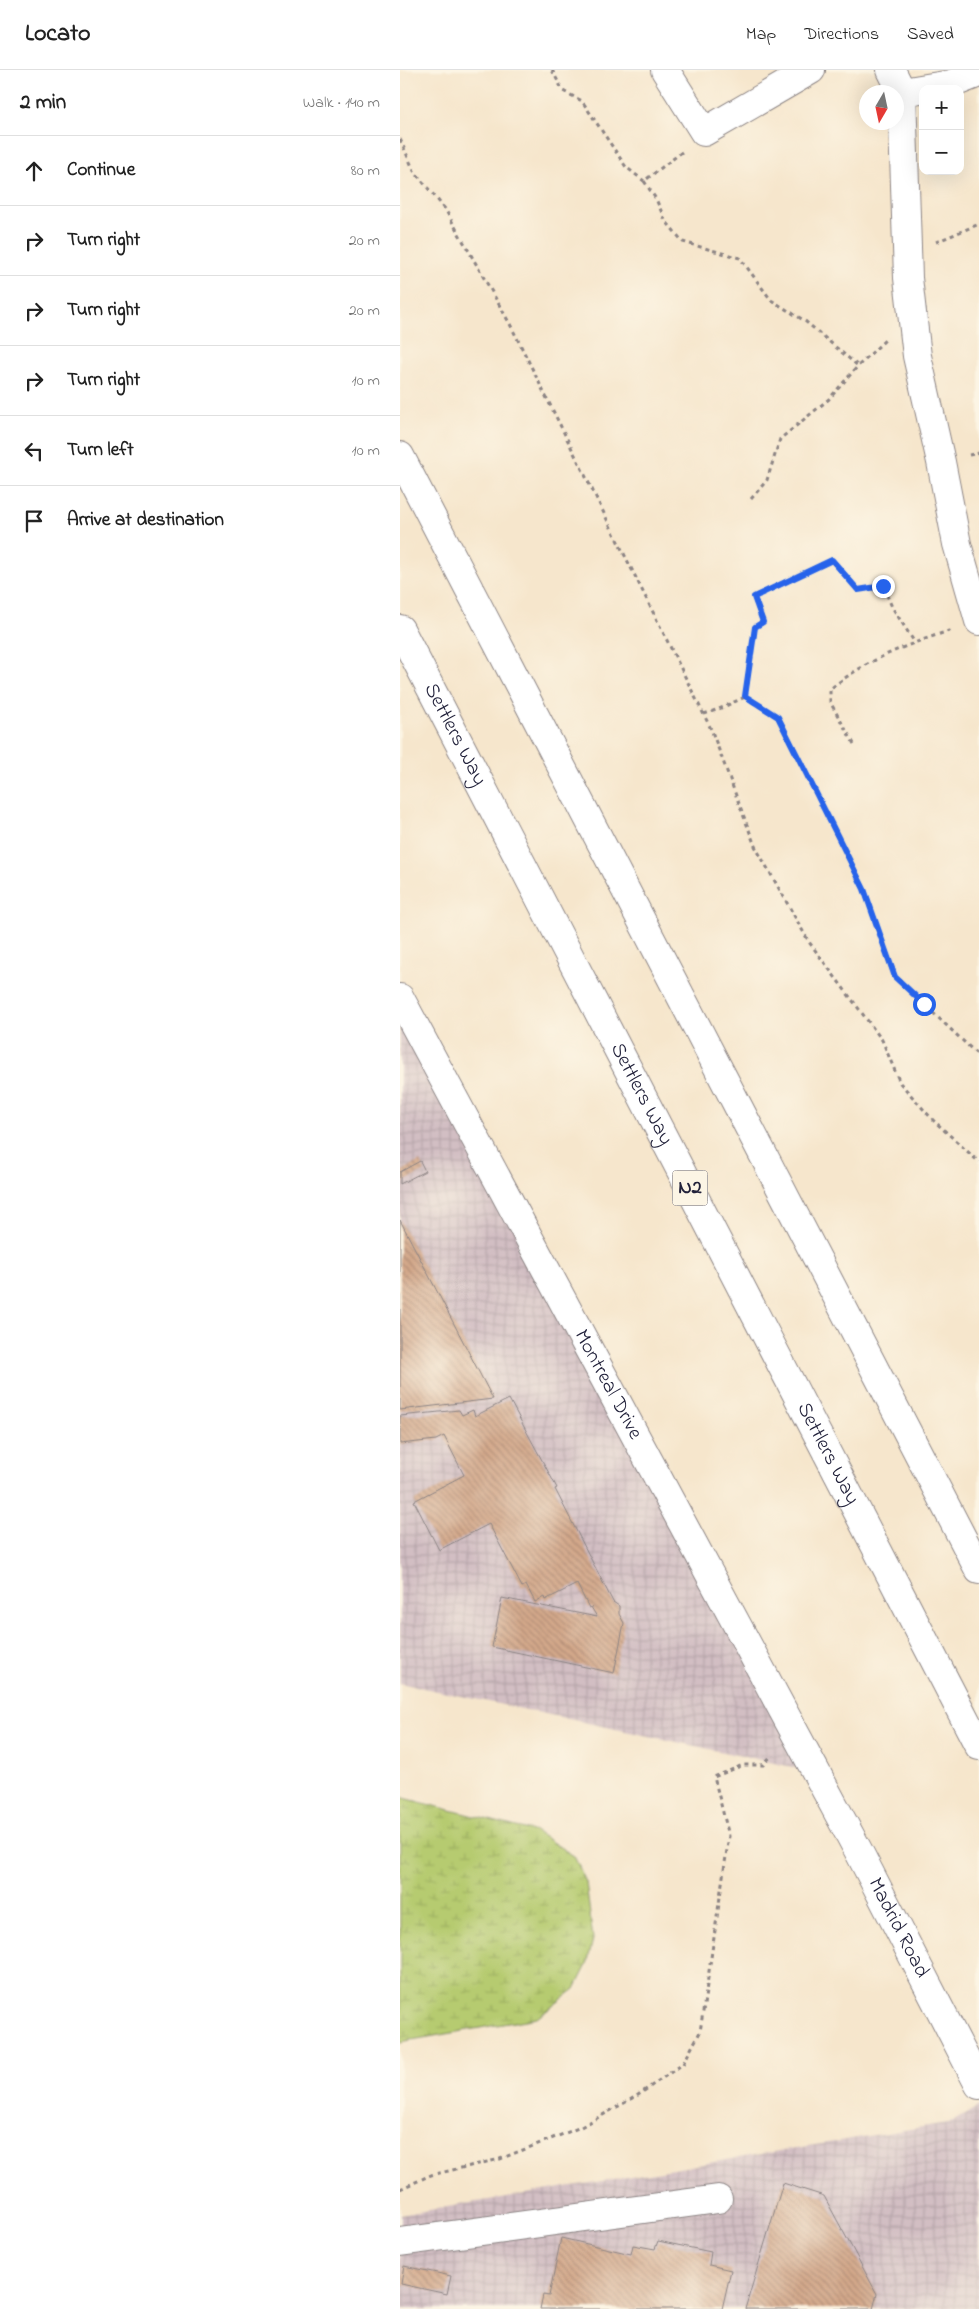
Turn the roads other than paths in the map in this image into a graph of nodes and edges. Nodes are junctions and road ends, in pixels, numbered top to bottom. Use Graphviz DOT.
graph roads {
  1 [pos="665,70"];
  2 [pos="811,70"];
  3 [pos="979,73"];
  4 [pos="896,81"];
  5 [pos="400,456"];
  6 [pos="979,621"];
  7 [pos="400,629"];
  8 [pos="400,998"];
  9 [pos="979,1570"];
  10 [pos="979,1746"];
  11 [pos="816,1772"];
  12 [pos="979,2085"];
  13 [pos="718,2199"];
  14 [pos="400,2242"];
  1 -- 2 [label="main road"];
  3 -- 4 [label="main road"];
  4 -- 6 [label="main road"];
  5 -- 9 [label="main road"];
  7 -- 10 [label="main road, Settlers Way / N2"];
  8 -- 11 [label="main road, Montreal Drive"];
  11 -- 12 [label="main road, Madrid Road"];
  13 -- 14 [label="main road"];
}
